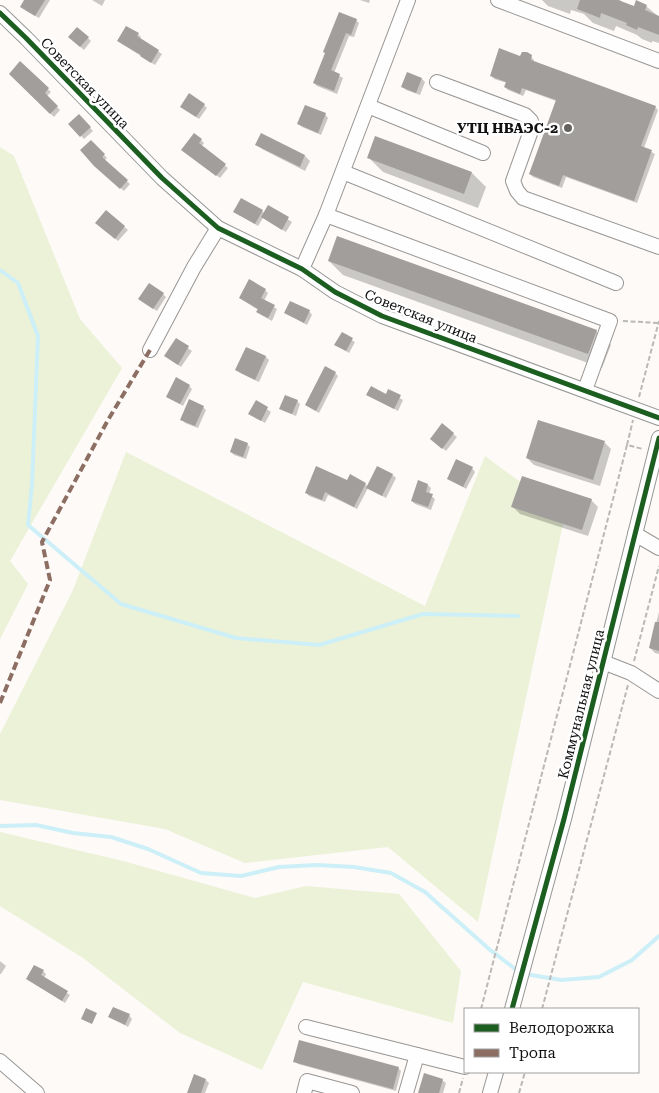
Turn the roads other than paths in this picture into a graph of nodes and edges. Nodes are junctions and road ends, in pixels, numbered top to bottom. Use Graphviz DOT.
graph roads {
  1 [pos="408,0"];
  2 [pos="498,0"];
  3 [pos="0,13"];
  4 [pos="659,61"];
  5 [pos="437,82"];
  6 [pos="368,106"];
  7 [pos="483,153"];
  8 [pos="343,172"];
  9 [pos="326,215"];
  10 [pos="218,228"];
  11 [pos="659,246"];
  12 [pos="302,268"];
  13 [pos="616,283"];
  14 [pos="150,350"];
  15 [pos="586,390"];
  16 [pos="659,418"];
  17 [pos="657,445"];
  18 [pos="635,534"];
  19 [pos="659,548"];
  20 [pos="603,662"];
  21 [pos="659,691"];
  22 [pos="512,1008"];
  23 [pos="306,1027"];
  24 [pos="417,1055"];
  25 [pos="0,1061"];
  26 [pos="464,1072"];
  27 [pos="492,1073"];
  28 [pos="37,1093"];
  29 [pos="304,1093"];
  30 [pos="352,1093"];
  31 [pos="406,1093"];
  32 [pos="490,1093"];
  1 -- 6 [label="street"];
  2 -- 4 [label="street"];
  3 -- 10 [label="street, Советская улица"];
  5 -- 11 [label="street"];
  6 -- 7 [label="street"];
  6 -- 8 [label="street"];
  8 -- 9 [label="street"];
  8 -- 13 [label="street"];
  9 -- 12 [label="street"];
  9 -- 15 [label="street"];
  10 -- 12 [label="street, Советская улица"];
  10 -- 14 [label="street"];
  12 -- 15 [label="street, Советская улица"];
  15 -- 16 [label="street, Советская улица"];
  17 -- 18 [label="street, Коммунальная улица"];
  18 -- 19 [label="street"];
  18 -- 20 [label="street, Коммунальная улица"];
  20 -- 21 [label="street"];
  20 -- 22 [label="street, Коммунальная улица"];
  23 -- 24 [label="street"];
  24 -- 26 [label="street"];
  24 -- 31 [label="street"];
  25 -- 28 [label="street"];
  27 -- 32 [label="street"];
  29 -- 30 [label="street"];
}
